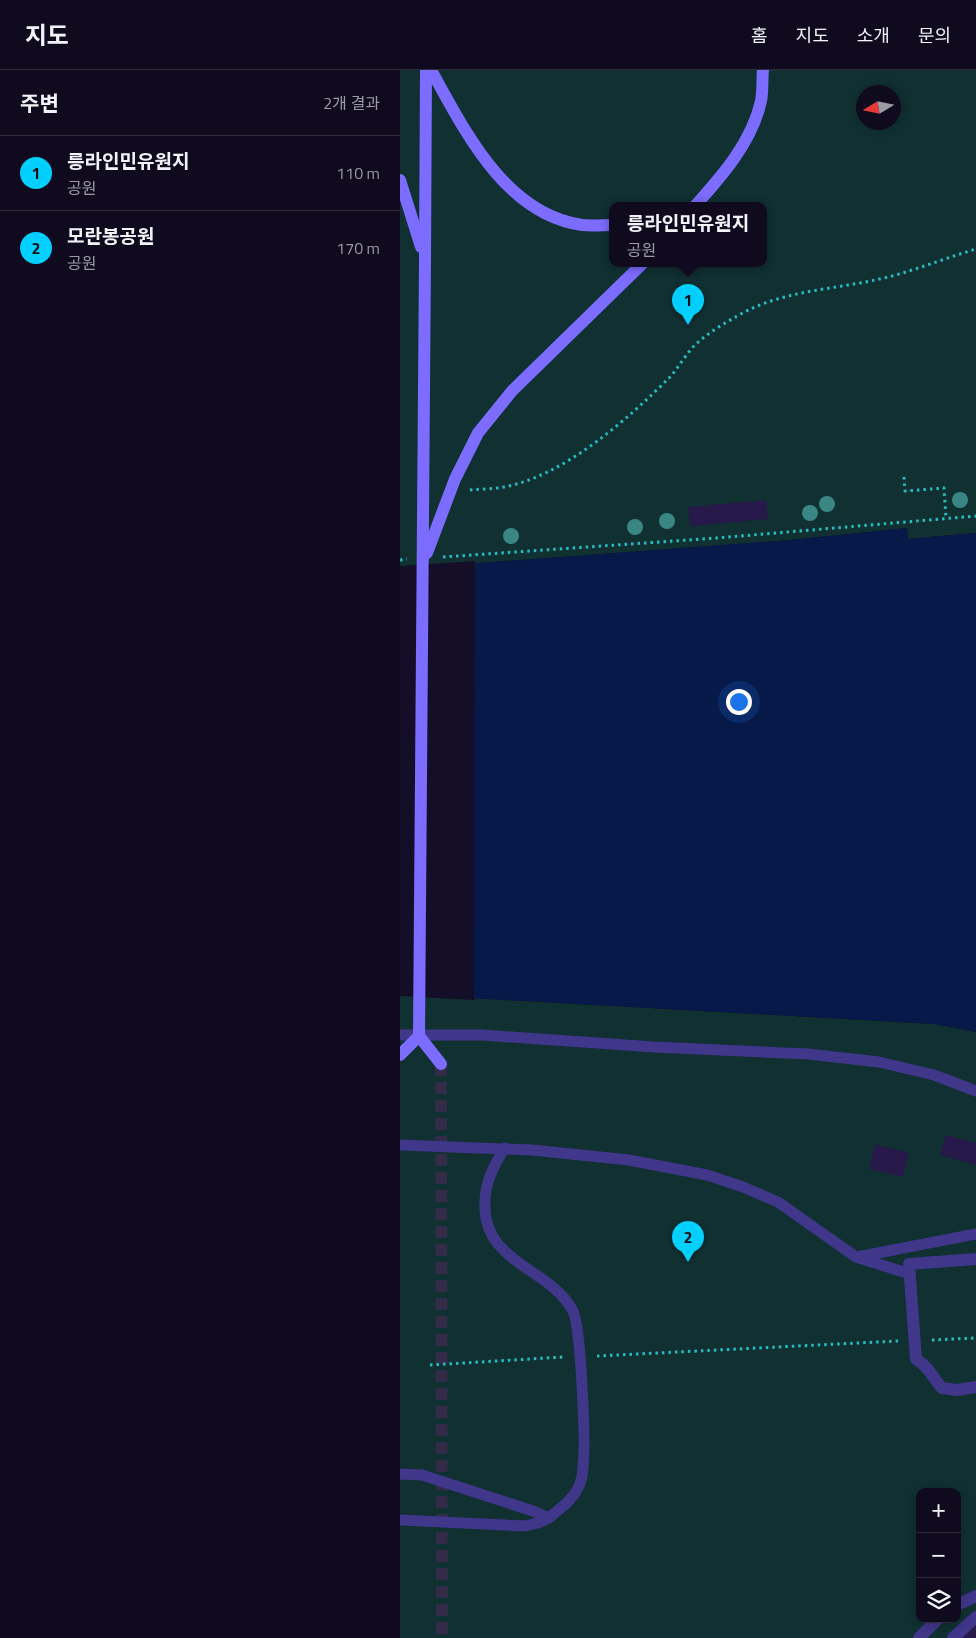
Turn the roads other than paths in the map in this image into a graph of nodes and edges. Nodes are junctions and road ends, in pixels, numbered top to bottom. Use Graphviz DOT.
graph roads {
  1 [pos="426,70"];
  2 [pos="431,70"];
  3 [pos="763,70"];
  4 [pos="400,180"];
  5 [pos="698,202"];
  6 [pos="609,225"];
  7 [pos="425,259"];
  8 [pos="639,267"];
  9 [pos="429,559"];
  10 [pos="400,1035"];
  11 [pos="419,1036"];
  12 [pos="400,1055"];
  13 [pos="441,1064"];
  14 [pos="976,1090"];
  15 [pos="400,1145"];
  16 [pos="506,1148"];
  17 [pos="976,1234"];
  18 [pos="856,1257"];
  19 [pos="976,1260"];
  20 [pos="910,1274"];
  21 [pos="976,1387"];
  22 [pos="400,1474"];
  23 [pos="549,1518"];
  24 [pos="400,1520"];
  25 [pos="976,1596"];
  26 [pos="961,1602"];
  27 [pos="976,1617"];
  28 [pos="934,1623"];
  29 [pos="919,1638"];
  30 [pos="953,1638"];
  1 -- 7 [label="main road"];
  2 -- 6 [label="main road"];
  3 -- 5 [label="main road"];
  4 -- 7 [label="main road"];
  7 -- 9 [label="main road, bridge"];
  8 -- 9 [label="main road, bridge"];
  9 -- 11 [label="main road, bridge"];
  10 -- 14 [label="lane"];
  11 -- 12 [label="main road"];
  11 -- 13 [label="main road"];
  15 -- 16 [label="lane"];
  16 -- 18 [label="lane"];
  16 -- 23 [label="lane"];
  17 -- 18 [label="lane"];
  18 -- 20 [label="lane"];
  19 -- 20 [label="street"];
  20 -- 21 [label="street"];
  22 -- 23 [label="lane"];
  23 -- 24 [label="lane"];
  25 -- 26 [label="street"];
  27 -- 30 [label="street"];
  28 -- 29 [label="street"];
}
